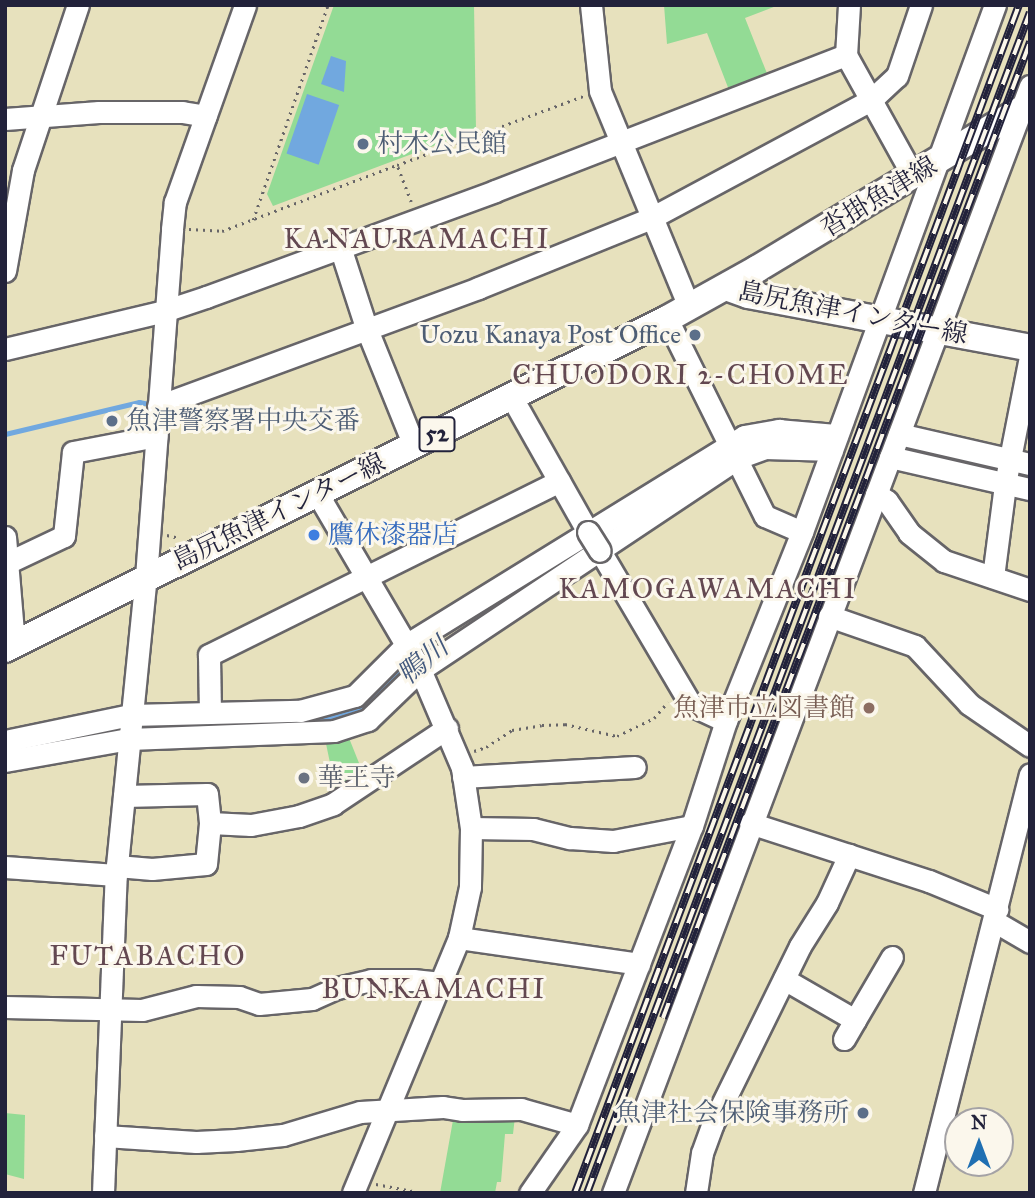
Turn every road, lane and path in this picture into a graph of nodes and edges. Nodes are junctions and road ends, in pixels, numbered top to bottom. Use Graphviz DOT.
graph roads {
  1 [pos="78,5"];
  2 [pos="245,5"];
  3 [pos="328,5"];
  4 [pos="591,5"];
  5 [pos="849,5"];
  6 [pos="922,5"];
  7 [pos="995,5"];
  8 [pos="846,55"];
  9 [pos="600,91"];
  10 [pos="871,100"];
  11 [pos="1027,100"];
  12 [pos="42,116"];
  13 [pos="206,116"];
  14 [pos="5,119"];
  15 [pos="621,143"];
  16 [pos="940,160"];
  17 [pos="397,165"];
  18 [pos="912,176"];
  19 [pos="417,218"];
  20 [pos="651,218"];
  21 [pos="253,220"];
  22 [pos="172,229"];
  23 [pos="340,247"];
  24 [pos="5,271"];
  25 [pos="726,287"];
  26 [pos="164,311"];
  27 [pos="678,313"];
  28 [pos="879,319"];
  29 [pos="366,327"];
  30 [pos="936,330"];
  31 [pos="1030,348"];
  32 [pos="5,349"];
  33 [pos="1030,357"];
  34 [pos="511,396"];
  35 [pos="158,406"];
  36 [pos="899,434"];
  37 [pos="156,436"];
  38 [pos="835,443"];
  39 [pos="414,446"];
  40 [pos="734,452"];
  41 [pos="890,457"];
  42 [pos="1012,470"];
  43 [pos="559,481"];
  44 [pos="1030,489"];
  45 [pos="317,493"];
  46 [pos="876,494"];
  47 [pos="802,532"];
  48 [pos="5,537"];
  49 [pos="6,563"];
  50 [pos="146,577"];
  51 [pos="993,577"];
  52 [pos="366,578"];
  53 [pos="1030,590"];
  54 [pos="829,617"];
  55 [pos="9,647"];
  56 [pos="413,658"];
  57 [pos="683,692"];
  58 [pos="210,713"];
  59 [pos="726,721"];
  60 [pos="130,725"];
  61 [pos="447,728"];
  62 [pos="5,741"];
  63 [pos="1030,746"];
  64 [pos="457,755"];
  65 [pos="5,761"];
  66 [pos="635,767"];
  67 [pos="1030,774"];
  68 [pos="463,777"];
  69 [pos="124,796"];
  70 [pos="750,823"];
  71 [pos="210,824"];
  72 [pos="692,826"];
  73 [pos="471,828"];
  74 [pos="849,855"];
  75 [pos="5,867"];
  76 [pos="117,871"];
  77 [pos="995,915"];
  78 [pos="459,937"];
  79 [pos="1030,942"];
  80 [pos="892,957"];
  81 [pos="639,964"];
  82 [pos="784,979"];
  83 [pos="441,983"];
  84 [pos="5,1007"];
  85 [pos="109,1012"];
  86 [pos="855,1020"];
  87 [pos="844,1040"];
  88 [pos="386,1108"];
  89 [pos="577,1125"];
  90 [pos="105,1136"];
  91 [pos="356,1187"];
  92 [pos="103,1193"];
  93 [pos="423,1193"];
  94 [pos="530,1193"];
  95 [pos="613,1193"];
  96 [pos="696,1193"];
  97 [pos="924,1193"];
  1 -- 12 [label="street"];
  2 -- 13 [label="street"];
  3 -- 21 [label="path"];
  4 -- 9 [label="street"];
  5 -- 8 [label="street"];
  6 -- 10 [label="street"];
  7 -- 16 [label="street"];
  8 -- 10 [label="street"];
  8 -- 15 [label="street"];
  9 -- 15 [label="street"];
  9 -- 17 [label="path"];
  10 -- 18 [label="street"];
  10 -- 20 [label="street"];
  11 -- 16 [label="main road, 沓掛魚津線"];
  11 -- 30 [label="street"];
  12 -- 13 [label="street"];
  12 -- 14 [label="street"];
  12 -- 24 [label="street"];
  13 -- 22 [label="street"];
  15 -- 19 [label="street"];
  15 -- 20 [label="street"];
  16 -- 18 [label="main road, 沓掛魚津線"];
  16 -- 28 [label="street"];
  17 -- 19 [label="path"];
  17 -- 21 [label="path"];
  18 -- 25 [label="main road, 沓掛魚津線"];
  19 -- 23 [label="street"];
  20 -- 27 [label="street"];
  20 -- 29 [label="street"];
  21 -- 22 [label="path"];
  22 -- 26 [label="street"];
  23 -- 26 [label="street"];
  23 -- 29 [label="street"];
  25 -- 27 [label="main road, 島尻魚津インター線 / 52"];
  25 -- 28 [label="main road, 島尻魚津インター線"];
  26 -- 32 [label="street"];
  26 -- 35 [label="street"];
  27 -- 34 [label="main road, 島尻魚津インター線 / 52"];
  27 -- 40 [label="street"];
  28 -- 30 [label="main road, 島尻魚津インター線"];
  28 -- 38 [label="street"];
  29 -- 35 [label="street"];
  29 -- 39 [label="street"];
  30 -- 31 [label="main road, 島尻魚津インター線"];
  30 -- 36 [label="street"];
  33 -- 42 [label="street"];
  34 -- 39 [label="main road, 島尻魚津インター線 / 52"];
  34 -- 43 [label="street"];
  35 -- 37 [label="street"];
  36 -- 41 [label="street"];
  36 -- 42 [label="street"];
  37 -- 49 [label="street"];
  37 -- 50 [label="street"];
  38 -- 40 [label="street"];
  38 -- 47 [label="street"];
  39 -- 45 [label="main road, 島尻魚津インター線 / 52"];
  40 -- 47 [label="street"];
  40 -- 56 [label="street"];
  41 -- 42 [label="street"];
  41 -- 46 [label="street"];
  42 -- 44 [label="street"];
  42 -- 51 [label="street"];
  43 -- 52 [label="street"];
  43 -- 57 [label="street, bridge"];
  45 -- 50 [label="main road, 島尻魚津インター線 / 52"];
  45 -- 52 [label="street"];
  46 -- 51 [label="street"];
  46 -- 54 [label="street"];
  47 -- 59 [label="street"];
  48 -- 49 [label="street"];
  49 -- 55 [label="street"];
  50 -- 55 [label="main road, 島尻魚津インター線 / 52"];
  50 -- 60 [label="street"];
  51 -- 53 [label="street"];
  52 -- 56 [label="street"];
  52 -- 58 [label="street"];
  54 -- 63 [label="street"];
  54 -- 70 [label="street"];
  56 -- 58 [label="street"];
  56 -- 60 [label="street"];
  56 -- 61 [label="street"];
  57 -- 59 [label="street"];
  57 -- 64 [label="path"];
  58 -- 60 [label="street"];
  59 -- 72 [label="street"];
  60 -- 62 [label="street"];
  60 -- 65 [label="street"];
  60 -- 69 [label="street"];
  61 -- 64 [label="street"];
  61 -- 71 [label="street"];
  64 -- 68 [label="street"];
  66 -- 68 [label="street"];
  67 -- 77 [label="street"];
  68 -- 73 [label="street"];
  69 -- 71 [label="street"];
  69 -- 76 [label="street"];
  70 -- 74 [label="street"];
  70 -- 95 [label="street"];
  71 -- 76 [label="street"];
  72 -- 73 [label="street"];
  72 -- 81 [label="street"];
  73 -- 78 [label="street"];
  74 -- 77 [label="street"];
  74 -- 82 [label="street"];
  75 -- 76 [label="street"];
  76 -- 85 [label="street"];
  77 -- 79 [label="street"];
  77 -- 97 [label="street"];
  78 -- 81 [label="street"];
  78 -- 83 [label="street"];
  80 -- 86 [label="street"];
  81 -- 89 [label="street"];
  82 -- 86 [label="street"];
  82 -- 96 [label="street"];
  83 -- 85 [label="street"];
  83 -- 88 [label="street"];
  84 -- 85 [label="street"];
  85 -- 90 [label="street"];
  86 -- 87 [label="street"];
  88 -- 89 [label="street"];
  88 -- 90 [label="street"];
  88 -- 91 [label="street"];
  89 -- 94 [label="street"];
  90 -- 92 [label="street"];
  91 -- 93 [label="path"];
}
